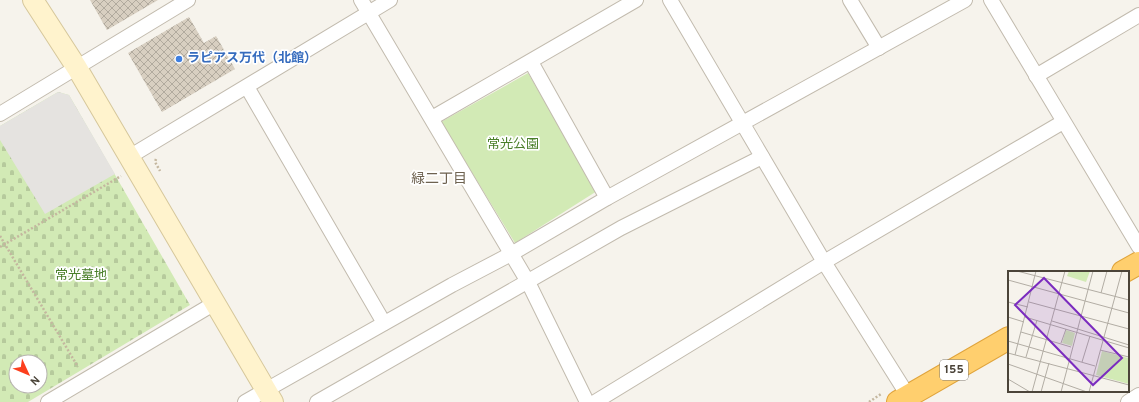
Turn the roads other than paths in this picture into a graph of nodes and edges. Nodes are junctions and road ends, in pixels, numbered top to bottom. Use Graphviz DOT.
graph roads {
  1 [pos="33,0"];
  2 [pos="188,0"];
  3 [pos="361,0"];
  4 [pos="390,0"];
  5 [pos="636,0"];
  6 [pos="670,0"];
  7 [pos="850,0"];
  8 [pos="965,0"];
  9 [pos="991,0"];
  10 [pos="368,12"];
  11 [pos="1139,16"];
  12 [pos="879,48"];
  13 [pos="531,62"];
  14 [pos="77,68"];
  15 [pos="1036,76"];
  16 [pos="246,87"];
  17 [pos="0,114"];
  18 [pos="432,118"];
  19 [pos="1063,122"];
  20 [pos="742,124"];
  21 [pos="129,157"];
  22 [pos="762,157"];
  23 [pos="608,198"];
  24 [pos="1139,247"];
  25 [pos="511,254"];
  26 [pos="824,262"];
  27 [pos="1139,263"];
  28 [pos="1125,271"];
  29 [pos="528,282"];
  30 [pos="215,303"];
  31 [pos="384,323"];
  32 [pos="1008,339"];
  33 [pos="1139,395"];
  34 [pos="269,396"];
  35 [pos="906,400"];
  36 [pos="48,402"];
  37 [pos="245,402"];
  38 [pos="317,402"];
  39 [pos="587,402"];
  40 [pos="595,402"];
  41 [pos="1128,402"];
  1 -- 14 [label="street"];
  2 -- 14 [label="street"];
  3 -- 10 [label="street"];
  4 -- 10 [label="street"];
  5 -- 13 [label="street"];
  6 -- 20 [label="street"];
  7 -- 12 [label="street"];
  8 -- 12 [label="street"];
  9 -- 15 [label="street"];
  10 -- 16 [label="street"];
  10 -- 18 [label="street"];
  11 -- 15 [label="street"];
  12 -- 20 [label="street"];
  13 -- 18 [label="street"];
  13 -- 23 [label="street"];
  14 -- 17 [label="street"];
  14 -- 21 [label="street"];
  15 -- 19 [label="street"];
  16 -- 21 [label="street"];
  16 -- 31 [label="street"];
  18 -- 25 [label="street"];
  19 -- 24 [label="street"];
  19 -- 26 [label="street"];
  20 -- 22 [label="street"];
  20 -- 23 [label="street"];
  21 -- 30 [label="street"];
  22 -- 26 [label="street"];
  22 -- 29 [label="street"];
  23 -- 25 [label="street"];
  25 -- 29 [label="street"];
  25 -- 31 [label="street"];
  26 -- 35 [label="street"];
  26 -- 40 [label="street"];
  27 -- 28 [label="highway"];
  29 -- 38 [label="street"];
  29 -- 39 [label="street"];
  30 -- 34 [label="street"];
  30 -- 36 [label="street"];
  31 -- 34 [label="street"];
  32 -- 35 [label="highway, 155"];
  33 -- 41 [label="street"];
  34 -- 37 [label="street"];
}
